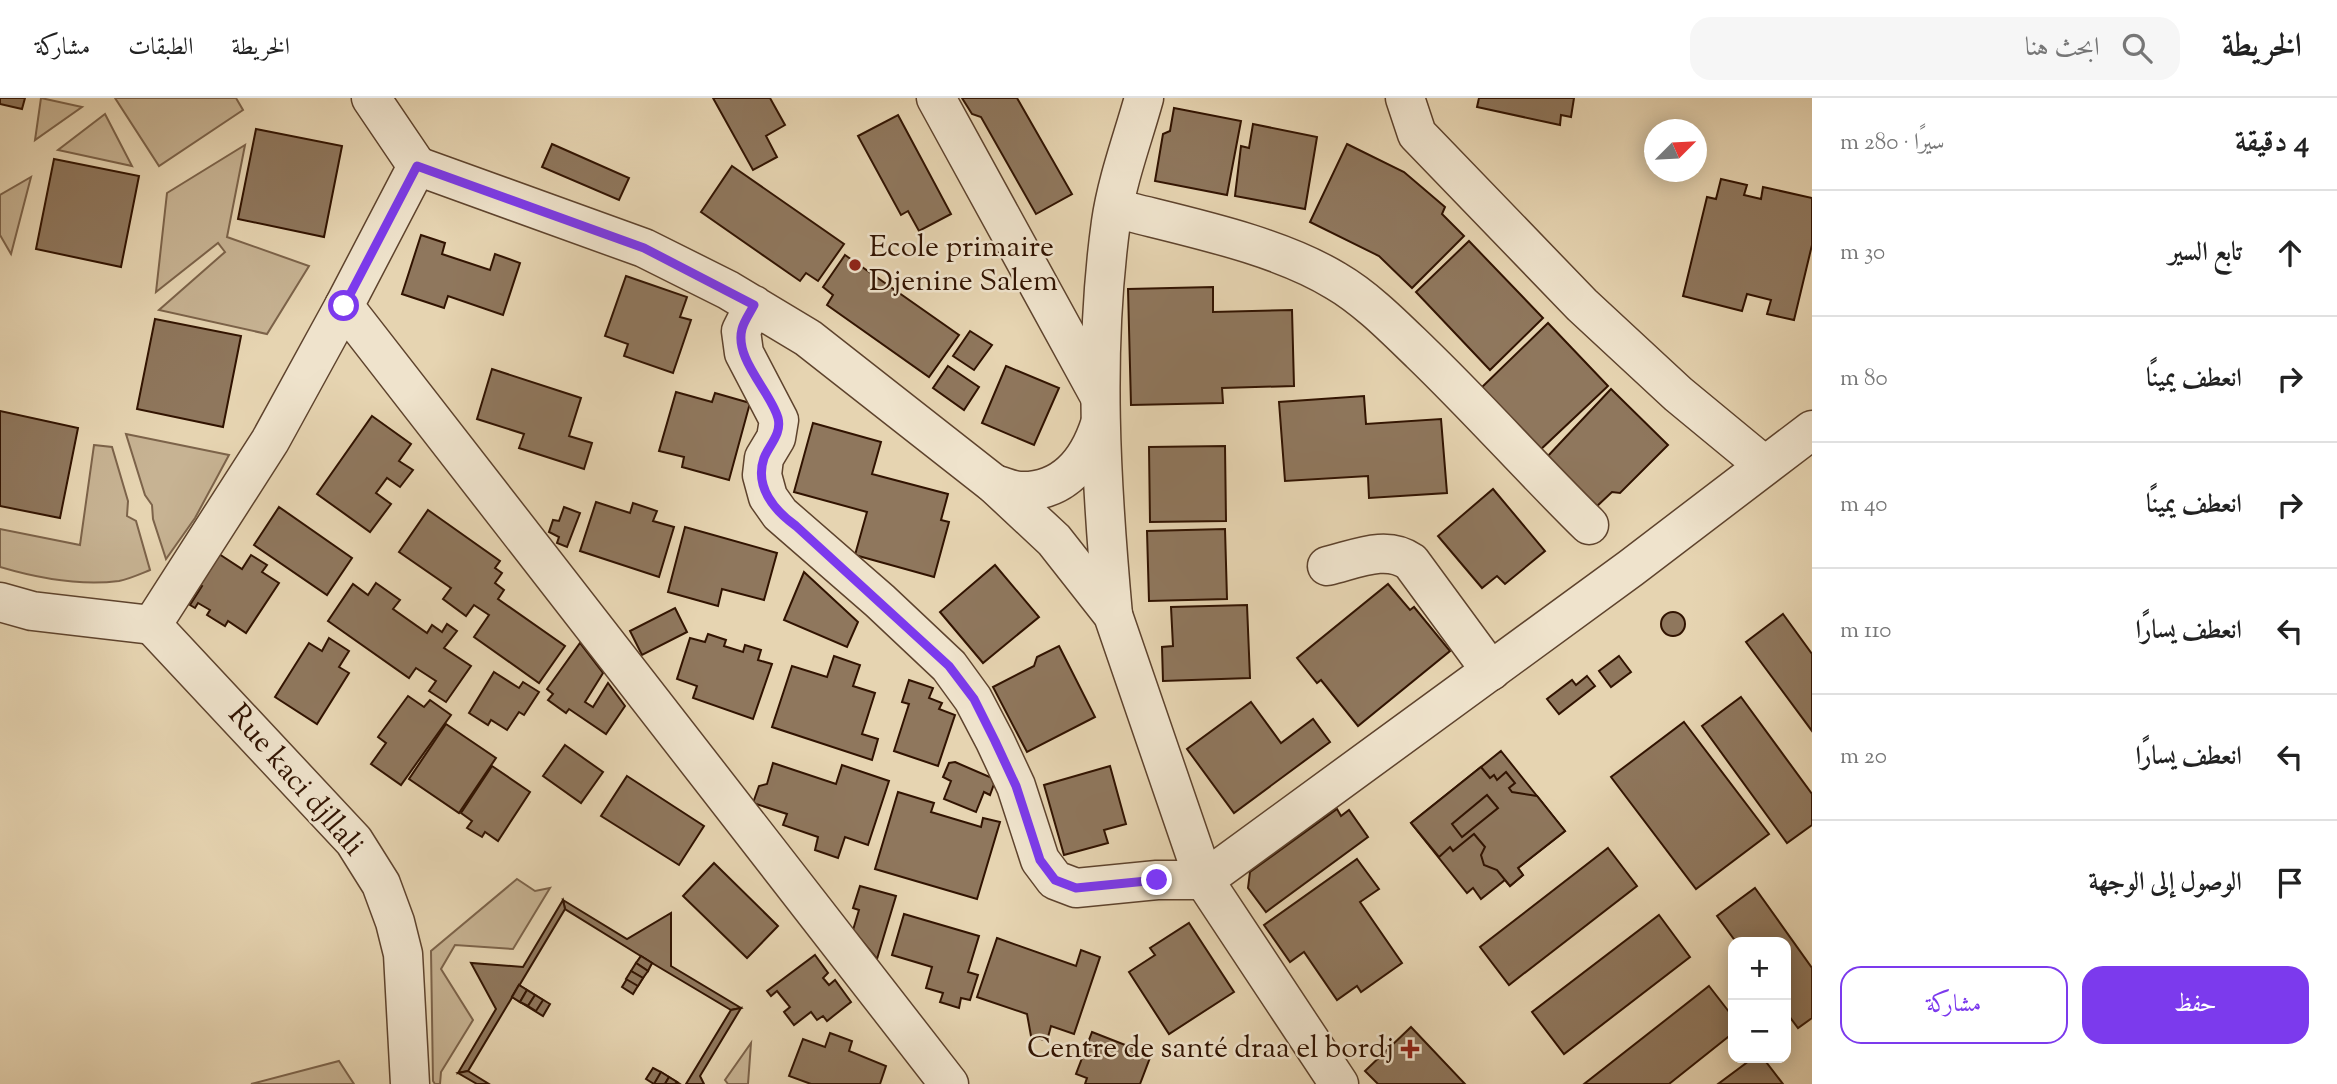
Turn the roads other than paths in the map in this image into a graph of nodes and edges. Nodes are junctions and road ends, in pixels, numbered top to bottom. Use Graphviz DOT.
graph roads {
  1 [pos="371,98"];
  2 [pos="936,98"];
  3 [pos="1144,98"];
  4 [pos="1392,98"];
  5 [pos="1405,98"];
  6 [pos="1417,134"];
  7 [pos="417,166"];
  8 [pos="1114,208"];
  9 [pos="754,305"];
  10 [pos="344,306"];
  11 [pos="1101,411"];
  12 [pos="1812,430"];
  13 [pos="1764,466"];
  14 [pos="994,484"];
  15 [pos="1589,525"];
  16 [pos="1327,566"];
  17 [pos="0,602"];
  18 [pos="1113,615"];
  19 [pos="152,625"];
  20 [pos="1490,671"];
  21 [pos="1205,880"];
  22 [pos="410,1084"];
  23 [pos="949,1084"];
  24 [pos="1339,1084"];
  1 -- 7 [label="street"];
  2 -- 11 [label="street"];
  3 -- 8 [label="street"];
  4 -- 6 [label="street"];
  5 -- 6 [label="street"];
  6 -- 13 [label="street"];
  7 -- 9 [label="street"];
  7 -- 10 [label="street"];
  8 -- 11 [label="street"];
  8 -- 15 [label="street"];
  9 -- 14 [label="street"];
  9 -- 21 [label="street"];
  10 -- 19 [label="street"];
  10 -- 23 [label="street"];
  11 -- 14 [label="street"];
  11 -- 18 [label="street"];
  12 -- 13 [label="street"];
  13 -- 20 [label="street"];
  14 -- 18 [label="street"];
  16 -- 20 [label="street"];
  17 -- 19 [label="street"];
  18 -- 21 [label="street"];
  19 -- 22 [label="street, Rue kaci djllali"];
  20 -- 21 [label="street"];
  21 -- 24 [label="street"];
}
